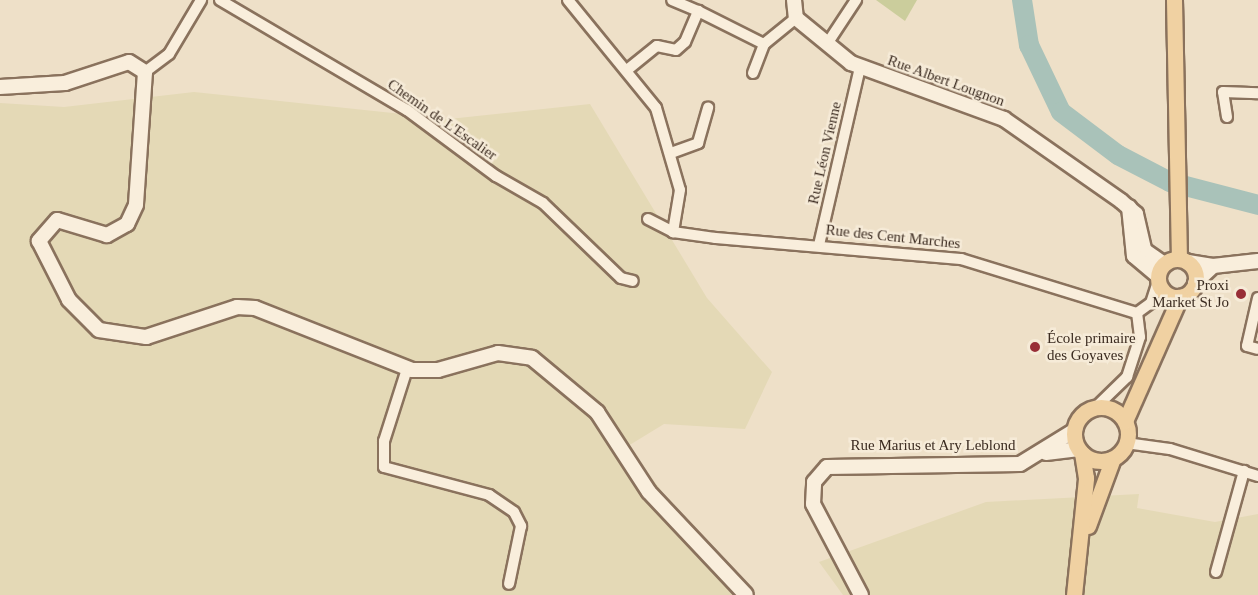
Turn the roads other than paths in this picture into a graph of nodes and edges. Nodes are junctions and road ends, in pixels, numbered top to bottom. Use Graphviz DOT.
graph roads {
  1 [pos="201,0"];
  2 [pos="220,0"];
  3 [pos="568,0"];
  4 [pos="672,0"];
  5 [pos="794,0"];
  6 [pos="855,0"];
  7 [pos="1174,0"];
  8 [pos="698,11"];
  9 [pos="796,18"];
  10 [pos="764,44"];
  11 [pos="827,44"];
  12 [pos="860,68"];
  13 [pos="627,70"];
  14 [pos="145,72"];
  15 [pos="753,73"];
  16 [pos="0,87"];
  17 [pos="1258,93"];
  18 [pos="708,107"];
  19 [pos="1227,117"];
  20 [pos="670,153"];
  21 [pos="648,219"];
  22 [pos="673,232"];
  23 [pos="819,245"];
  24 [pos="1258,261"];
  25 [pos="1213,266"];
  26 [pos="1171,276"];
  27 [pos="633,281"];
  28 [pos="1195,283"];
  29 [pos="1258,298"];
  30 [pos="1137,314"];
  31 [pos="1258,349"];
  32 [pos="407,369"];
  33 [pos="1136,394"];
  34 [pos="1099,407"];
  35 [pos="1125,421"];
  36 [pos="1075,430"];
  37 [pos="1126,443"];
  38 [pos="1081,451"];
  39 [pos="1041,455"];
  40 [pos="1113,458"];
  41 [pos="1244,471"];
  42 [pos="1258,477"];
  43 [pos="1078,567"];
  44 [pos="1216,572"];
  45 [pos="509,584"];
  46 [pos="746,595"];
  47 [pos="861,595"];
  48 [pos="1074,595"];
  1 -- 14 [label="street"];
  2 -- 27 [label="street, Chemin de L'Escalier"];
  3 -- 13 [label="street"];
  4 -- 8 [label="street"];
  5 -- 9 [label="main road"];
  6 -- 11 [label="street"];
  7 -- 26 [label="main road"];
  8 -- 10 [label="street"];
  8 -- 13 [label="street"];
  9 -- 10 [label="street"];
  9 -- 11 [label="main road, Rue Albert Lougnon"];
  10 -- 15 [label="street"];
  11 -- 12 [label="main road, Rue Albert Lougnon"];
  12 -- 23 [label="street, Rue Léon Vienne"];
  12 -- 26 [label="main road, Rue Albert Lougnon"];
  13 -- 20 [label="street"];
  14 -- 16 [label="main road"];
  14 -- 32 [label="main road"];
  17 -- 19 [label="street"];
  18 -- 20 [label="street"];
  20 -- 22 [label="street"];
  21 -- 22 [label="street"];
  22 -- 23 [label="street, Rue des Cent Marches"];
  23 -- 30 [label="street, Rue des Cent Marches"];
  24 -- 25 [label="main road"];
  25 -- 26 [label="main road"];
  25 -- 28 [label="main road"];
  26 -- 28 [label="main road"];
  26 -- 28 [label="main road"];
  26 -- 30 [label="street"];
  26 -- 33 [label="main road"];
  29 -- 31 [label="street"];
  30 -- 34 [label="street"];
  32 -- 45 [label="street"];
  32 -- 46 [label="main road"];
  33 -- 34 [label="main road"];
  33 -- 35 [label="main road"];
  34 -- 35 [label="main road"];
  34 -- 36 [label="main road"];
  35 -- 37 [label="main road"];
  36 -- 38 [label="main road"];
  36 -- 39 [label="main road, Rue Marius et Ary Leblond"];
  37 -- 40 [label="main road"];
  37 -- 41 [label="street"];
  38 -- 39 [label="main road, Rue Marius et Ary Leblond"];
  38 -- 40 [label="main road"];
  38 -- 43 [label="main road"];
  39 -- 47 [label="main road, Rue Marius et Ary Leblond"];
  40 -- 43 [label="main road"];
  41 -- 42 [label="street"];
  41 -- 44 [label="street"];
  43 -- 48 [label="main road"];
}
